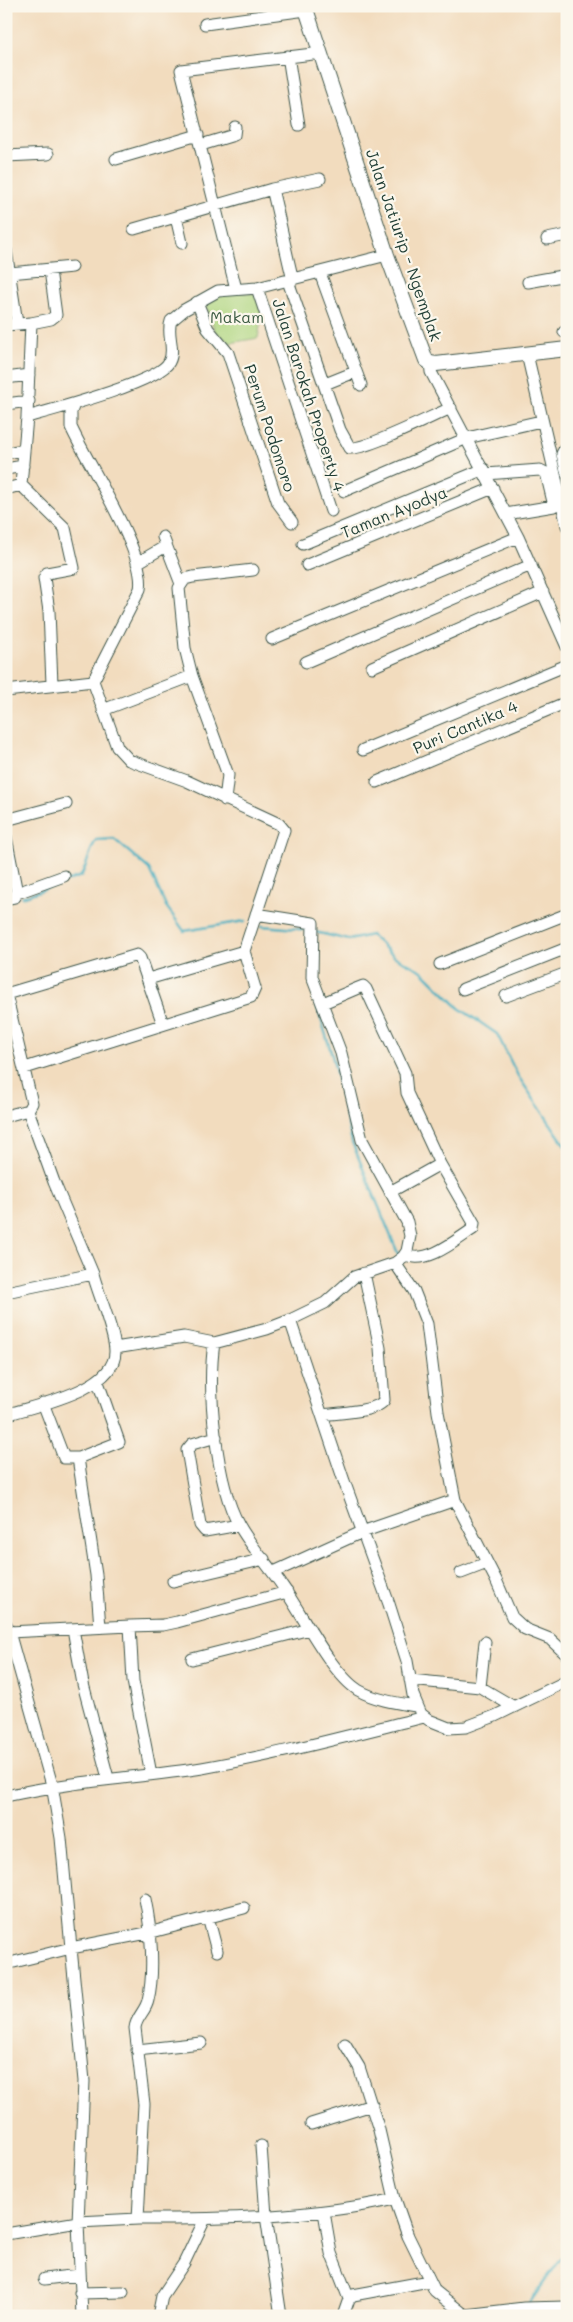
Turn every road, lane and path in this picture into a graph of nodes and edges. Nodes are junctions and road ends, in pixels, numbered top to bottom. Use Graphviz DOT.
graph roads {
  1 [pos="305,8"];
  2 [pos="205,24"];
  3 [pos="321,53"];
  4 [pos="288,56"];
  5 [pos="299,125"];
  6 [pos="235,127"];
  7 [pos="200,140"];
  8 [pos="48,154"];
  9 [pos="6,156"];
  10 [pos="116,159"];
  11 [pos="320,179"];
  12 [pos="272,189"];
  13 [pos="215,205"];
  14 [pos="176,217"];
  15 [pos="134,229"];
  16 [pos="567,235"];
  17 [pos="547,239"];
  18 [pos="182,243"];
  19 [pos="6,250"];
  20 [pos="387,255"];
  21 [pos="72,267"];
  22 [pos="50,270"];
  23 [pos="10,273"];
  24 [pos="320,273"];
  25 [pos="567,276"];
  26 [pos="290,281"];
  27 [pos="528,282"];
  28 [pos="257,288"];
  29 [pos="236,290"];
  30 [pos="197,302"];
  31 [pos="31,323"];
  32 [pos="12,324"];
  33 [pos="567,349"];
  34 [pos="534,353"];
  35 [pos="430,363"];
  36 [pos="355,372"];
  37 [pos="30,375"];
  38 [pos="6,378"];
  39 [pos="325,384"];
  40 [pos="361,385"];
  41 [pos="28,401"];
  42 [pos="6,404"];
  43 [pos="69,405"];
  44 [pos="451,408"];
  45 [pos="27,417"];
  46 [pos="541,421"];
  47 [pos="467,438"];
  48 [pos="567,444"];
  49 [pos="23,450"];
  50 [pos="6,453"];
  51 [pos="23,466"];
  52 [pos="6,469"];
  53 [pos="485,472"];
  54 [pos="567,474"];
  55 [pos="21,485"];
  56 [pos="494,488"];
  57 [pos="6,489"];
  58 [pos="344,491"];
  59 [pos="331,511"];
  60 [pos="506,514"];
  61 [pos="292,522"];
  62 [pos="567,526"];
  63 [pos="518,538"];
  64 [pos="303,544"];
  65 [pos="137,562"];
  66 [pos="531,564"];
  67 [pos="307,565"];
  68 [pos="253,570"];
  69 [pos="181,584"];
  70 [pos="543,592"];
  71 [pos="272,639"];
  72 [pos="567,647"];
  73 [pos="306,662"];
  74 [pos="567,665"];
  75 [pos="372,666"];
  76 [pos="192,676"];
  77 [pos="93,681"];
  78 [pos="59,684"];
  79 [pos="6,691"];
  80 [pos="567,702"];
  81 [pos="103,710"];
  82 [pos="363,750"];
  83 [pos="377,782"];
  84 [pos="226,800"];
  85 [pos="66,804"];
  86 [pos="6,820"];
  87 [pos="6,837"];
  88 [pos="64,876"];
  89 [pos="12,896"];
  90 [pos="256,914"];
  91 [pos="567,914"];
  92 [pos="567,948"];
  93 [pos="244,951"];
  94 [pos="440,964"];
  95 [pos="567,973"];
  96 [pos="148,979"];
  97 [pos="462,989"];
  98 [pos="506,996"];
  99 [pos="323,1003"];
  100 [pos="163,1024"];
  101 [pos="25,1068"];
  102 [pos="28,1110"];
  103 [pos="6,1116"];
  104 [pos="440,1164"];
  105 [pos="390,1192"];
  106 [pos="401,1259"];
  107 [pos="364,1272"];
  108 [pos="93,1274"];
  109 [pos="6,1292"];
  110 [pos="290,1320"];
  111 [pos="214,1343"];
  112 [pos="115,1348"];
  113 [pos="98,1382"];
  114 [pos="43,1403"];
  115 [pos="6,1415"];
  116 [pos="322,1415"];
  117 [pos="216,1438"];
  118 [pos="78,1458"];
  119 [pos="455,1500"];
  120 [pos="239,1525"];
  121 [pos="362,1532"];
  122 [pos="264,1559"];
  123 [pos="486,1563"];
  124 [pos="274,1572"];
  125 [pos="461,1573"];
  126 [pos="173,1581"];
  127 [pos="287,1592"];
  128 [pos="130,1626"];
  129 [pos="100,1627"];
  130 [pos="7,1629"];
  131 [pos="73,1629"];
  132 [pos="310,1629"];
  133 [pos="485,1642"];
  134 [pos="567,1655"];
  135 [pos="192,1660"];
  136 [pos="410,1680"];
  137 [pos="567,1681"];
  138 [pos="480,1687"];
  139 [pos="416,1706"];
  140 [pos="514,1707"];
  141 [pos="424,1717"];
  142 [pos="151,1774"];
  143 [pos="108,1778"];
  144 [pos="52,1786"];
  145 [pos="6,1796"];
  146 [pos="145,1899"];
  147 [pos="244,1908"];
  148 [pos="208,1917"];
  149 [pos="152,1932"];
  150 [pos="71,1948"];
  151 [pos="217,1951"];
  152 [pos="6,1964"];
  153 [pos="201,2042"];
  154 [pos="345,2044"];
  155 [pos="137,2050"];
  156 [pos="372,2105"];
  157 [pos="312,2124"];
  158 [pos="261,2146"];
  159 [pos="395,2199"];
  160 [pos="324,2212"];
  161 [pos="266,2216"];
  162 [pos="138,2219"];
  163 [pos="208,2219"];
  164 [pos="78,2222"];
  165 [pos="6,2234"];
  166 [pos="79,2275"];
  167 [pos="44,2279"];
  168 [pos="429,2281"];
  169 [pos="122,2292"];
  170 [pos="80,2293"];
  171 [pos="349,2298"];
  172 [pos="567,2307"];
  173 [pos="82,2316"];
  174 [pos="158,2316"];
  175 [pos="281,2316"];
  176 [pos="343,2316"];
  177 [pos="465,2316"];
  1 -- 2 [label="street"];
  1 -- 3 [label="street, Jalan Jatiurip - Ngemplak"];
  3 -- 4 [label="street"];
  3 -- 20 [label="street, Jalan Jatiurip - Ngemplak"];
  4 -- 5 [label="street"];
  4 -- 7 [label="street"];
  6 -- 7 [label="street"];
  7 -- 10 [label="street"];
  7 -- 13 [label="street"];
  8 -- 9 [label="street"];
  11 -- 12 [label="street"];
  12 -- 13 [label="street"];
  12 -- 26 [label="street"];
  13 -- 14 [label="street"];
  13 -- 29 [label="street"];
  14 -- 15 [label="street"];
  14 -- 18 [label="street"];
  16 -- 17 [label="street"];
  19 -- 23 [label="street"];
  20 -- 24 [label="street"];
  20 -- 35 [label="street, Jalan Jatiurip - Ngemplak"];
  21 -- 22 [label="street"];
  22 -- 23 [label="street"];
  22 -- 31 [label="street"];
  23 -- 32 [label="street"];
  24 -- 26 [label="street"];
  24 -- 36 [label="street"];
  25 -- 27 [label="street"];
  26 -- 28 [label="street"];
  26 -- 39 [label="street"];
  28 -- 29 [label="street"];
  28 -- 59 [label="street, Jalan Barokah Property 4"];
  29 -- 30 [label="street"];
  30 -- 43 [label="street"];
  30 -- 61 [label="street, Perum Podomoro"];
  31 -- 32 [label="street"];
  31 -- 37 [label="street"];
  33 -- 34 [label="street, Jalan Jatiurip - Ngemplak"];
  34 -- 35 [label="street, Jalan Jatiurip - Ngemplak"];
  34 -- 46 [label="street"];
  35 -- 44 [label="street"];
  36 -- 39 [label="street"];
  36 -- 40 [label="street"];
  37 -- 38 [label="street"];
  37 -- 41 [label="street"];
  39 -- 44 [label="street"];
  41 -- 42 [label="street"];
  41 -- 45 [label="street"];
  43 -- 45 [label="street"];
  43 -- 65 [label="street"];
  44 -- 47 [label="street"];
  45 -- 49 [label="street"];
  46 -- 47 [label="street"];
  46 -- 62 [label="street"];
  47 -- 53 [label="street"];
  47 -- 58 [label="street"];
  48 -- 54 [label="street"];
  49 -- 50 [label="street"];
  49 -- 51 [label="street"];
  51 -- 52 [label="street"];
  51 -- 55 [label="street"];
  53 -- 56 [label="street"];
  53 -- 60 [label="street"];
  53 -- 64 [label="street"];
  55 -- 57 [label="street"];
  55 -- 78 [label="street"];
  56 -- 60 [label="street"];
  56 -- 67 [label="street, Taman Ayodya"];
  60 -- 63 [label="street"];
  63 -- 66 [label="street"];
  63 -- 71 [label="street"];
  65 -- 69 [label="street"];
  65 -- 77 [label="street"];
  66 -- 70 [label="street"];
  66 -- 73 [label="street"];
  68 -- 69 [label="street"];
  69 -- 76 [label="street"];
  70 -- 72 [label="street"];
  70 -- 75 [label="street"];
  74 -- 82 [label="street"];
  76 -- 81 [label="street"];
  76 -- 84 [label="street"];
  77 -- 78 [label="street"];
  77 -- 81 [label="street"];
  78 -- 79 [label="street"];
  80 -- 83 [label="street, Puri Cantika 4"];
  81 -- 84 [label="street"];
  84 -- 90 [label="street"];
  85 -- 86 [label="street"];
  87 -- 89 [label="street"];
  88 -- 89 [label="street"];
  90 -- 93 [label="street"];
  90 -- 99 [label="street"];
  91 -- 94 [label="street"];
  92 -- 97 [label="street"];
  93 -- 96 [label="street"];
  93 -- 100 [label="street"];
  95 -- 98 [label="street"];
  96 -- 100 [label="street"];
  96 -- 101 [label="street"];
  99 -- 104 [label="street"];
  99 -- 105 [label="street"];
  100 -- 101 [label="street"];
  101 -- 102 [label="street"];
  102 -- 103 [label="street"];
  102 -- 108 [label="street"];
  104 -- 105 [label="street"];
  104 -- 106 [label="street"];
  105 -- 106 [label="street"];
  106 -- 107 [label="street"];
  106 -- 119 [label="street"];
  107 -- 110 [label="street"];
  107 -- 116 [label="street"];
  108 -- 109 [label="street"];
  108 -- 112 [label="street"];
  110 -- 111 [label="street"];
  110 -- 116 [label="street"];
  111 -- 112 [label="street"];
  111 -- 117 [label="street"];
  112 -- 113 [label="street"];
  113 -- 114 [label="street"];
  113 -- 118 [label="street"];
  114 -- 115 [label="street"];
  114 -- 118 [label="street"];
  116 -- 121 [label="street"];
  117 -- 120 [label="street"];
  117 -- 120 [label="street"];
  118 -- 129 [label="street"];
  119 -- 121 [label="street"];
  119 -- 123 [label="street"];
  120 -- 122 [label="street"];
  121 -- 124 [label="street"];
  121 -- 136 [label="street"];
  122 -- 124 [label="street"];
  122 -- 126 [label="street"];
  123 -- 125 [label="street"];
  123 -- 134 [label="street"];
  124 -- 127 [label="street"];
  127 -- 128 [label="street"];
  127 -- 132 [label="street"];
  128 -- 129 [label="street"];
  128 -- 142 [label="street"];
  129 -- 131 [label="street"];
  130 -- 131 [label="street"];
  130 -- 144 [label="street"];
  131 -- 143 [label="street"];
  132 -- 135 [label="street"];
  132 -- 139 [label="street"];
  133 -- 138 [label="street"];
  136 -- 138 [label="street"];
  136 -- 139 [label="street"];
  137 -- 140 [label="street"];
  138 -- 140 [label="street"];
  139 -- 141 [label="street"];
  140 -- 141 [label="street"];
  141 -- 142 [label="street"];
  142 -- 143 [label="street"];
  143 -- 144 [label="street"];
  144 -- 145 [label="street"];
  144 -- 150 [label="street"];
  146 -- 149 [label="street"];
  147 -- 148 [label="street"];
  148 -- 149 [label="street"];
  148 -- 151 [label="street"];
  149 -- 150 [label="street"];
  149 -- 155 [label="street"];
  150 -- 152 [label="street"];
  150 -- 164 [label="street"];
  153 -- 155 [label="street"];
  154 -- 156 [label="street"];
  155 -- 162 [label="street"];
  156 -- 157 [label="street"];
  156 -- 159 [label="street"];
  158 -- 161 [label="street"];
  159 -- 160 [label="street"];
  159 -- 168 [label="street"];
  160 -- 161 [label="street"];
  160 -- 171 [label="street"];
  161 -- 163 [label="street"];
  161 -- 175 [label="street"];
  162 -- 163 [label="street"];
  162 -- 164 [label="street"];
  163 -- 174 [label="street"];
  164 -- 165 [label="street"];
  164 -- 166 [label="street"];
  166 -- 167 [label="street"];
  166 -- 170 [label="street"];
  168 -- 171 [label="street"];
  168 -- 177 [label="street"];
  169 -- 170 [label="street"];
  170 -- 173 [label="street"];
  171 -- 176 [label="street"];
  172 -- 177 [label="street"];
}
